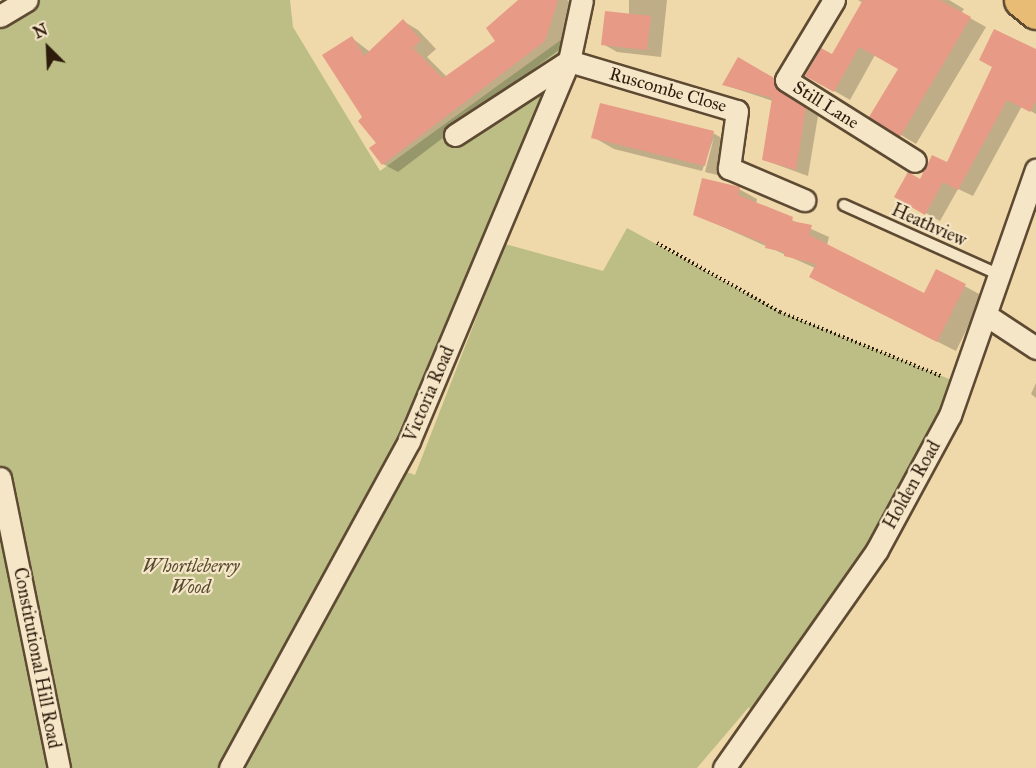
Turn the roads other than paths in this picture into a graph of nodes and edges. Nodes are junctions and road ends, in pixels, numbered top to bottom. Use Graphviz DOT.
graph roads {
  1 [pos="27,0"];
  2 [pos="582,0"];
  3 [pos="834,0"];
  4 [pos="1021,0"];
  5 [pos="1036,12"];
  6 [pos="0,16"];
  7 [pos="569,61"];
  8 [pos="455,135"];
  9 [pos="915,161"];
  10 [pos="1036,170"];
  11 [pos="804,200"];
  12 [pos="844,205"];
  13 [pos="1000,275"];
  14 [pos="986,315"];
  15 [pos="1036,348"];
  16 [pos="0,478"];
  17 [pos="59,768"];
  18 [pos="230,768"];
  19 [pos="724,768"];
  1 -- 6 [label="street"];
  2 -- 7 [label="street, Victoria Road"];
  3 -- 9 [label="street, Still Lane"];
  4 -- 5 [label="highway"];
  7 -- 8 [label="street"];
  7 -- 11 [label="street, Ruscombe Close"];
  7 -- 18 [label="street, Victoria Road"];
  10 -- 13 [label="street, Holden Road"];
  12 -- 13 [label="lane, Heathview"];
  13 -- 14 [label="street, Holden Road"];
  14 -- 15 [label="street"];
  14 -- 19 [label="street, Holden Road"];
  16 -- 17 [label="street, Constitutional Hill Road"];
}
